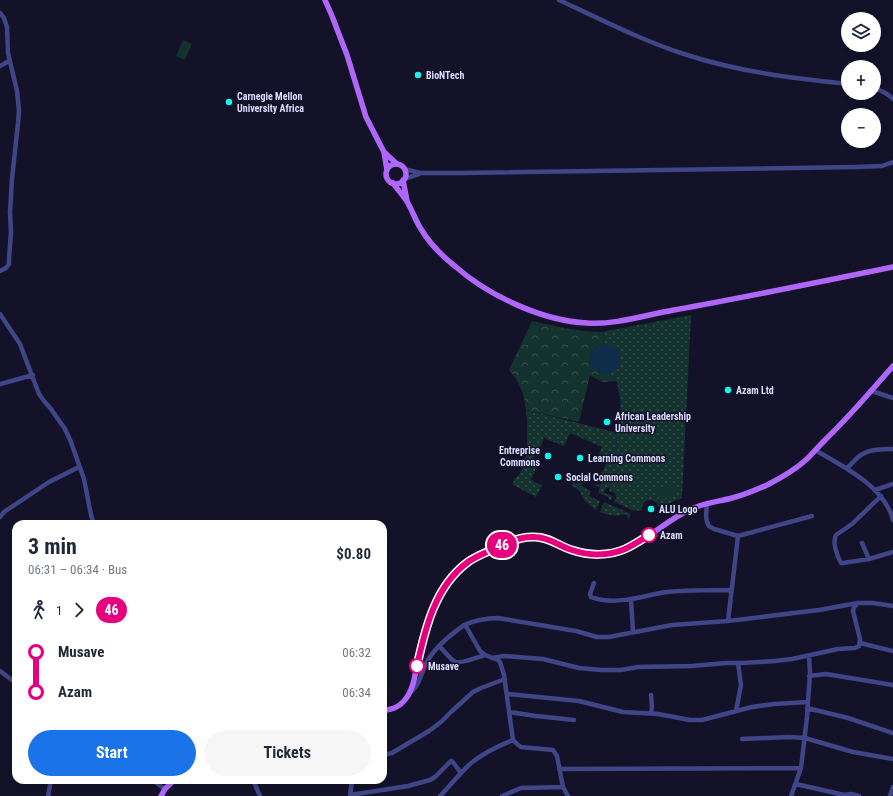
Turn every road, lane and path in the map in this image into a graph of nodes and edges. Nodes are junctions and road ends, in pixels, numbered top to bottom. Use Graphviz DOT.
graph roads {
  1 [pos="326,0"];
  2 [pos="559,0"];
  3 [pos="0,13"];
  4 [pos="10,60"];
  5 [pos="0,66"];
  6 [pos="841,83"];
  7 [pos="881,92"];
  8 [pos="893,99"];
  9 [pos="384,152"];
  10 [pos="893,162"];
  11 [pos="397,164"];
  12 [pos="404,169"];
  13 [pos="387,170"];
  14 [pos="421,173"];
  15 [pos="404,179"];
  16 [pos="393,183"];
  17 [pos="407,201"];
  18 [pos="893,267"];
  19 [pos="0,271"];
  20 [pos="0,314"];
  21 [pos="893,366"];
  22 [pos="33,376"];
  23 [pos="0,384"];
  24 [pos="870,391"];
  25 [pos="893,398"];
  26 [pos="893,449"];
  27 [pos="815,450"];
  28 [pos="79,467"];
  29 [pos="847,468"];
  30 [pos="893,484"];
  31 [pos="875,490"];
  32 [pos="881,496"];
  33 [pos="707,503"];
  34 [pos="891,509"];
  35 [pos="812,516"];
  36 [pos="0,517"];
  37 [pos="93,520"];
  38 [pos="893,520"];
  39 [pos="738,536"];
  40 [pos="862,543"];
  41 [pos="893,552"];
  42 [pos="869,559"];
  43 [pos="594,583"];
  44 [pos="731,590"];
  45 [pos="632,599"];
  46 [pos="858,603"];
  47 [pos="893,606"];
  48 [pos="728,620"];
  49 [pos="464,625"];
  50 [pos="633,632"];
  51 [pos="860,643"];
  52 [pos="439,646"];
  53 [pos="893,651"];
  54 [pos="484,655"];
  55 [pos="809,656"];
  56 [pos="492,658"];
  57 [pos="738,663"];
  58 [pos="0,671"];
  59 [pos="810,676"];
  60 [pos="505,679"];
  61 [pos="12,680"];
  62 [pos="893,685"];
  63 [pos="409,694"];
  64 [pos="507,694"];
  65 [pos="651,695"];
  66 [pos="808,702"];
  67 [pos="807,708"];
  68 [pos="387,710"];
  69 [pos="736,711"];
  70 [pos="509,712"];
  71 [pos="651,713"];
  72 [pos="574,720"];
  73 [pos="893,733"];
  74 [pos="805,738"];
  75 [pos="742,739"];
  76 [pos="513,740"];
  77 [pos="387,754"];
  78 [pos="893,759"];
  79 [pos="801,768"];
  80 [pos="559,769"];
  81 [pos="461,773"];
  82 [pos="51,784"];
  83 [pos="158,784"];
  84 [pos="170,784"];
  85 [pos="255,784"];
  86 [pos="352,784"];
  87 [pos="796,784"];
  88 [pos="563,787"];
  89 [pos="893,787"];
  90 [pos="165,789"];
  91 [pos="48,796"];
  92 [pos="161,796"];
  93 [pos="260,796"];
  94 [pos="350,796"];
  95 [pos="440,796"];
  96 [pos="502,796"];
  97 [pos="568,796"];
  98 [pos="790,796"];
  99 [pos="859,796"];
  100 [pos="890,796"];
  1 -- 9 [label="main road"];
  2 -- 6 [label="street"];
  3 -- 4 [label="street"];
  4 -- 5 [label="street"];
  4 -- 19 [label="street"];
  7 -- 8 [label="street"];
  9 -- 11 [label="main road"];
  9 -- 13 [label="main road"];
  10 -- 14 [label="street"];
  11 -- 12 [label="main road"];
  11 -- 13 [label="main road"];
  12 -- 14 [label="street"];
  12 -- 15 [label="main road"];
  13 -- 16 [label="main road"];
  14 -- 15 [label="street"];
  15 -- 16 [label="main road"];
  15 -- 17 [label="main road"];
  16 -- 17 [label="main road"];
  17 -- 18 [label="main road"];
  20 -- 22 [label="street"];
  21 -- 24 [label="main road"];
  22 -- 23 [label="street"];
  22 -- 28 [label="street"];
  24 -- 25 [label="street"];
  24 -- 27 [label="main road"];
  26 -- 29 [label="street"];
  27 -- 29 [label="street"];
  27 -- 33 [label="main road"];
  28 -- 36 [label="street"];
  28 -- 37 [label="street"];
  29 -- 31 [label="street"];
  30 -- 31 [label="street"];
  31 -- 32 [label="street"];
  32 -- 34 [label="street"];
  32 -- 42 [label="street"];
  33 -- 39 [label="street"];
  33 -- 63 [label="main road"];
  34 -- 38 [label="street"];
  35 -- 39 [label="street"];
  39 -- 44 [label="street"];
  40 -- 42 [label="street"];
  41 -- 42 [label="street"];
  43 -- 45 [label="street"];
  44 -- 45 [label="street"];
  44 -- 48 [label="street"];
  45 -- 50 [label="street"];
  46 -- 47 [label="street"];
  46 -- 48 [label="street"];
  46 -- 51 [label="street"];
  48 -- 50 [label="street"];
  49 -- 50 [label="street"];
  49 -- 52 [label="street"];
  49 -- 54 [label="street"];
  51 -- 53 [label="street"];
  51 -- 55 [label="street"];
  52 -- 54 [label="street"];
  52 -- 63 [label="street"];
  54 -- 56 [label="street"];
  55 -- 57 [label="street"];
  55 -- 59 [label="street"];
  56 -- 57 [label="street"];
  56 -- 60 [label="street"];
  57 -- 69 [label="street"];
  58 -- 61 [label="street"];
  59 -- 62 [label="street"];
  59 -- 66 [label="street"];
  60 -- 64 [label="street"];
  60 -- 77 [label="street"];
  63 -- 68 [label="main road"];
  64 -- 70 [label="street"];
  64 -- 71 [label="street"];
  65 -- 71 [label="street"];
  66 -- 67 [label="street"];
  66 -- 69 [label="street"];
  67 -- 73 [label="street"];
  67 -- 74 [label="street"];
  69 -- 71 [label="street"];
  70 -- 72 [label="street"];
  70 -- 76 [label="street"];
  74 -- 75 [label="street"];
  74 -- 78 [label="street"];
  74 -- 79 [label="street"];
  76 -- 80 [label="street"];
  76 -- 81 [label="street"];
  79 -- 80 [label="street"];
  79 -- 87 [label="street"];
  80 -- 88 [label="street"];
  81 -- 94 [label="street"];
  81 -- 95 [label="street"];
  82 -- 91 [label="street"];
  83 -- 90 [label="street"];
  84 -- 90 [label="main road"];
  85 -- 93 [label="street"];
  86 -- 94 [label="street"];
  87 -- 98 [label="street"];
  87 -- 99 [label="street"];
  88 -- 96 [label="street"];
  88 -- 97 [label="street"];
  89 -- 100 [label="street"];
  90 -- 92 [label="main road"];
}
